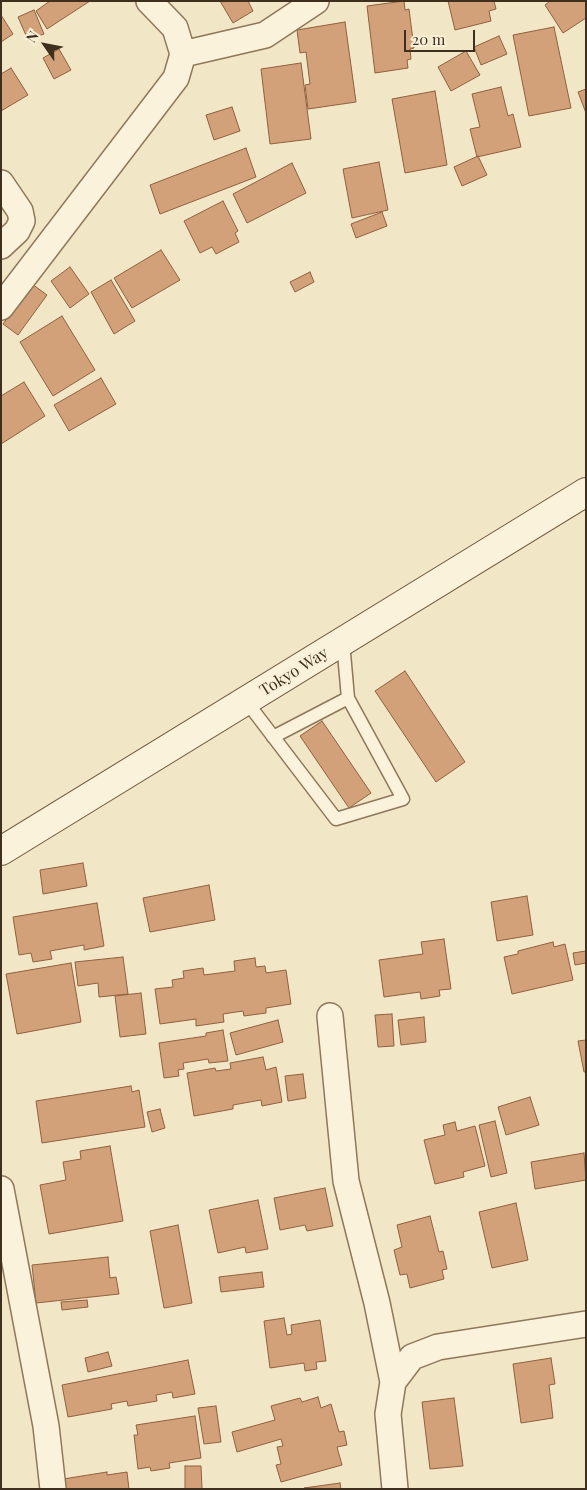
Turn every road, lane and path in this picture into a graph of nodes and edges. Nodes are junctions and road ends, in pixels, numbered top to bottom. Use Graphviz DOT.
graph roads {
  1 [pos="149,1"];
  2 [pos="316,1"];
  3 [pos="183,54"];
  4 [pos="1,183"];
  5 [pos="1,246"];
  6 [pos="1,307"];
  7 [pos="586,492"];
  8 [pos="343,642"];
  9 [pos="348,698"];
  10 [pos="246,701"];
  11 [pos="273,737"];
  12 [pos="1,851"];
  13 [pos="330,1016"];
  14 [pos="1,1189"];
  15 [pos="586,1324"];
  16 [pos="393,1382"];
  17 [pos="54,1489"];
  18 [pos="395,1489"];
  1 -- 3 [label="street"];
  2 -- 3 [label="street"];
  3 -- 6 [label="street"];
  4 -- 5 [label="street"];
  7 -- 8 [label="main road, Tokyo Way"];
  8 -- 9 [label="lane"];
  8 -- 10 [label="main road, Tokyo Way"];
  9 -- 11 [label="lane"];
  9 -- 11 [label="lane"];
  10 -- 11 [label="lane"];
  10 -- 12 [label="main road, Tokyo Way"];
  13 -- 16 [label="street"];
  14 -- 17 [label="street"];
  15 -- 16 [label="street"];
  16 -- 18 [label="street"];
}
